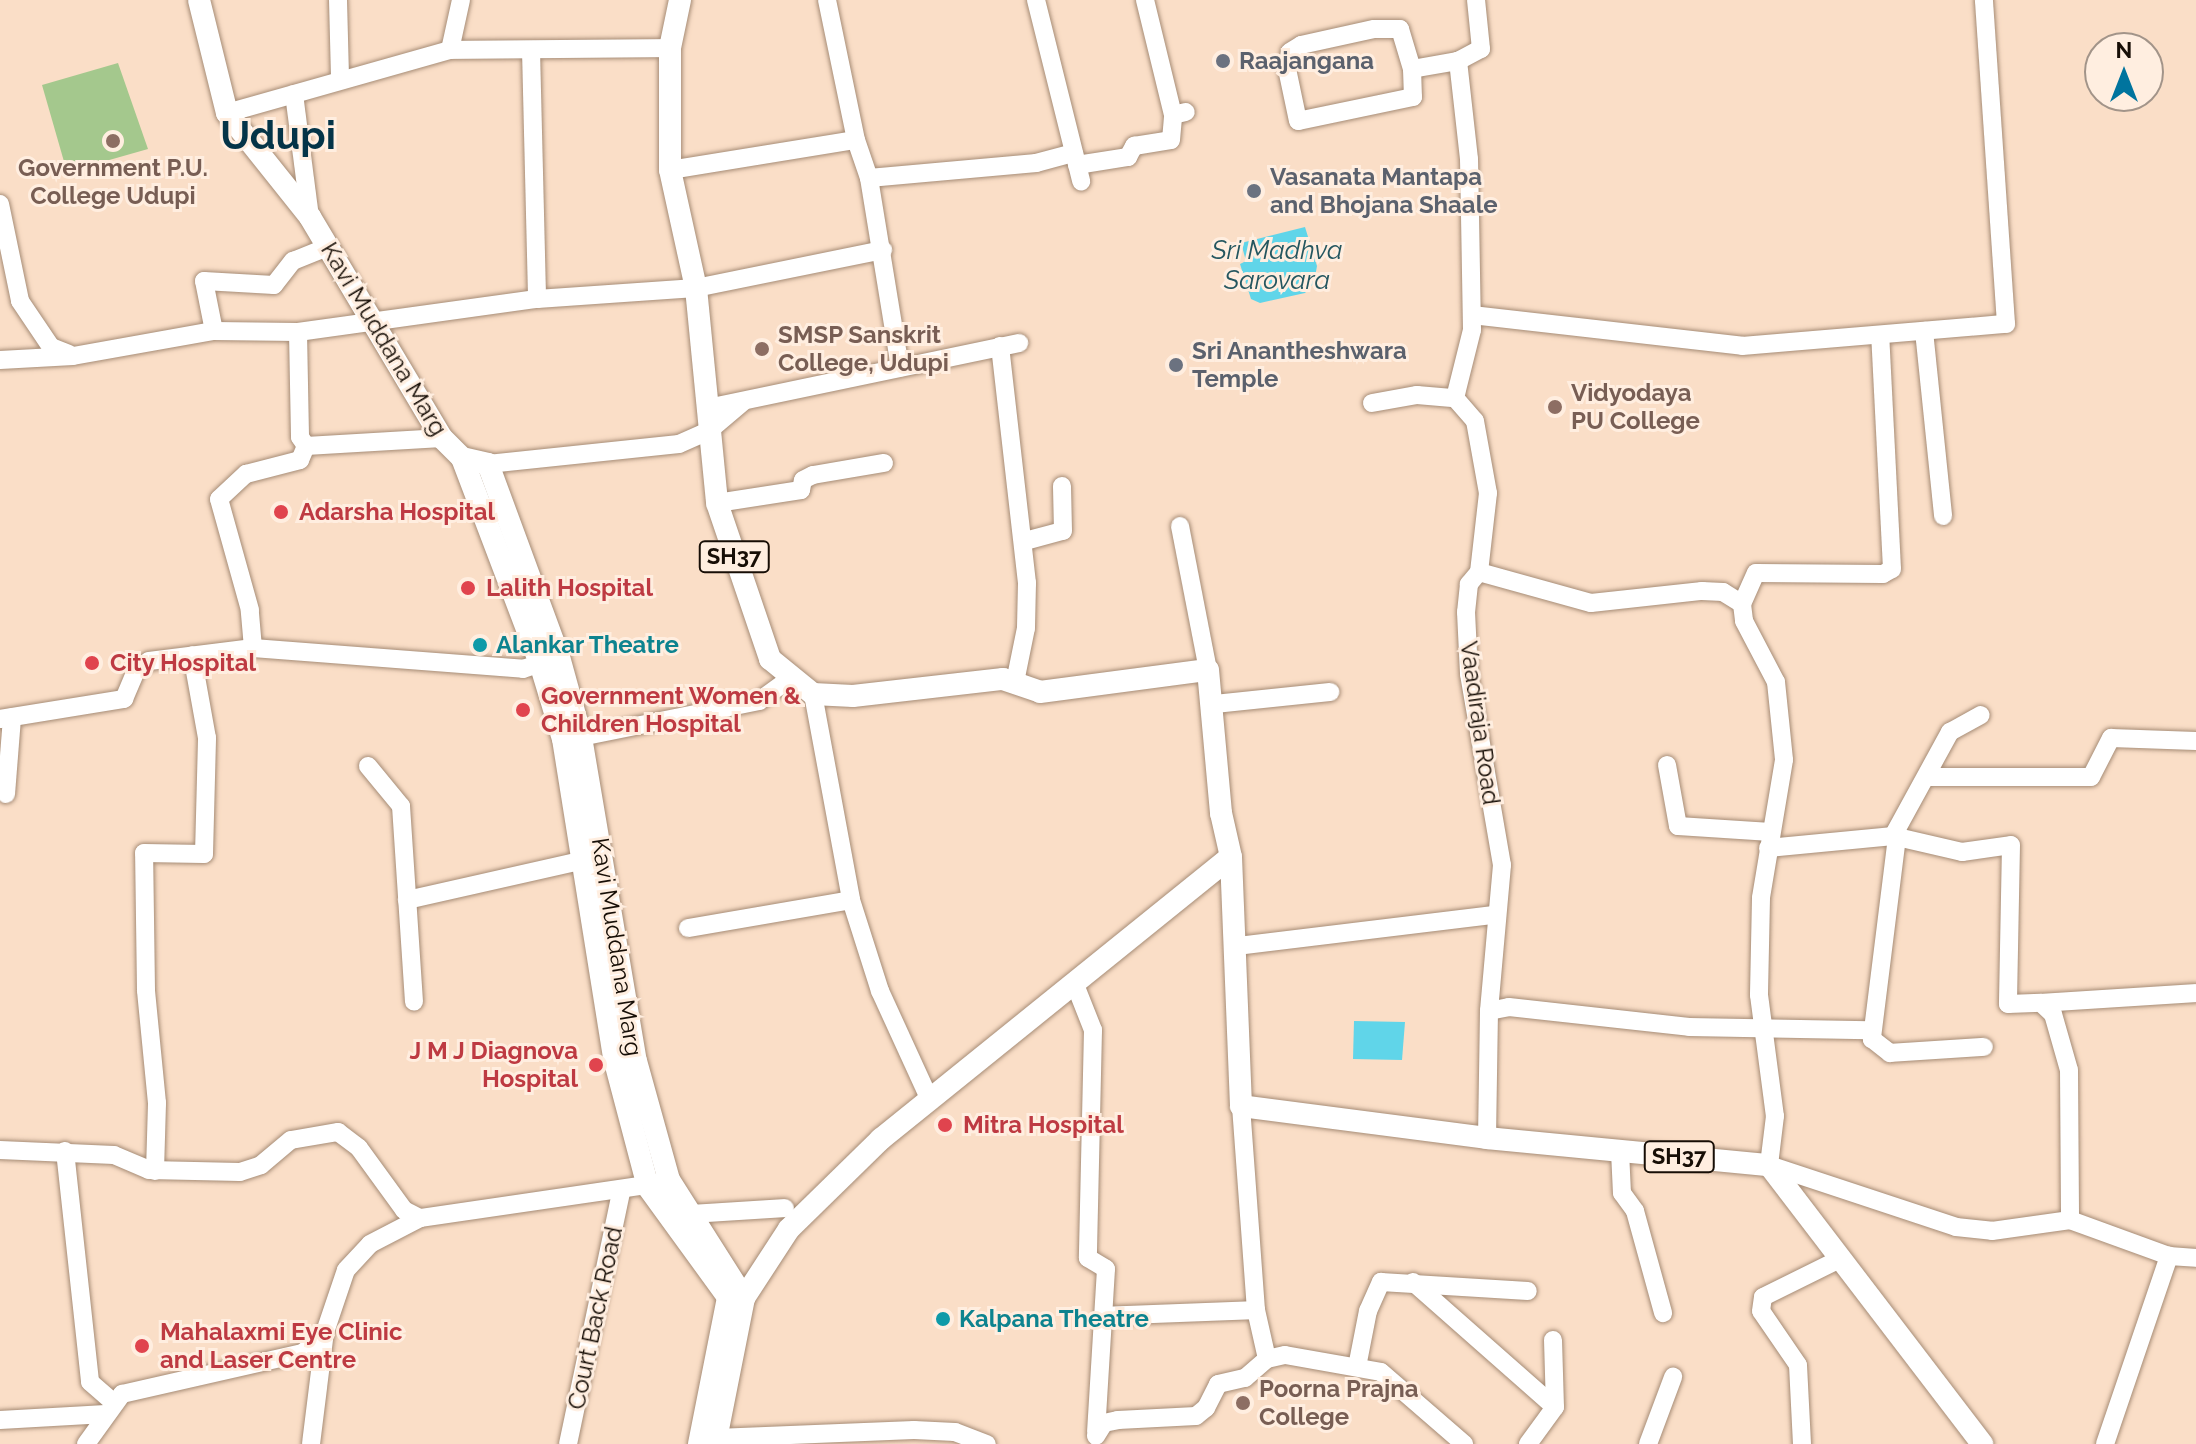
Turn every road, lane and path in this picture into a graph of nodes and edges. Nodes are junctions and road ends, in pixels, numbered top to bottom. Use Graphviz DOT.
graph roads {
  1 [pos="199,0"];
  2 [pos="338,0"];
  3 [pos="461,0"];
  4 [pos="680,0"];
  5 [pos="827,0"];
  6 [pos="1036,0"];
  7 [pos="1145,0"];
  8 [pos="1476,0"];
  9 [pos="1984,0"];
  10 [pos="670,48"];
  11 [pos="450,50"];
  12 [pos="531,50"];
  13 [pos="1458,61"];
  14 [pos="1412,69"];
  15 [pos="340,78"];
  16 [pos="294,94"];
  17 [pos="227,113"];
  18 [pos="856,140"];
  19 [pos="1077,166"];
  20 [pos="670,170"];
  21 [pos="869,178"];
  22 [pos="0,204"];
  23 [pos="310,217"];
  24 [pos="328,247"];
  25 [pos="883,250"];
  26 [pos="696,288"];
  27 [pos="537,299"];
  28 [pos="1472,315"];
  29 [pos="371,322"];
  30 [pos="214,331"];
  31 [pos="1924,331"];
  32 [pos="298,332"];
  33 [pos="1880,335"];
  34 [pos="73,356"];
  35 [pos="0,360"];
  36 [pos="900,367"];
  37 [pos="1455,398"];
  38 [pos="746,399"];
  39 [pos="1372,403"];
  40 [pos="708,408"];
  41 [pos="710,430"];
  42 [pos="442,438"];
  43 [pos="306,446"];
  44 [pos="462,458"];
  45 [pos="884,463"];
  46 [pos="488,464"];
  47 [pos="1062,486"];
  48 [pos="717,503"];
  49 [pos="1943,516"];
  50 [pos="1180,526"];
  51 [pos="1025,541"];
  52 [pos="1479,572"];
  53 [pos="1742,604"];
  54 [pos="253,648"];
  55 [pos="192,655"];
  56 [pos="540,663"];
  57 [pos="1208,670"];
  58 [pos="789,679"];
  59 [pos="1015,682"];
  60 [pos="1330,692"];
  61 [pos="813,694"];
  62 [pos="1214,704"];
  63 [pos="1981,715"];
  64 [pos="6,718"];
  65 [pos="581,737"];
  66 [pos="2196,741"];
  67 [pos="1667,765"];
  68 [pos="368,766"];
  69 [pos="1926,777"];
  70 [pos="6,794"];
  71 [pos="1895,837"];
  72 [pos="1770,840"];
  73 [pos="1231,857"];
  74 [pos="585,860"];
  75 [pos="407,900"];
  76 [pos="851,900"];
  77 [pos="1495,915"];
  78 [pos="688,928"];
  79 [pos="1237,946"];
  80 [pos="1074,982"];
  81 [pos="2196,993"];
  82 [pos="414,1002"];
  83 [pos="2041,1003"];
  84 [pos="1489,1011"];
  85 [pos="1764,1028"];
  86 [pos="1869,1030"];
  87 [pos="1984,1047"];
  88 [pos="929,1098"];
  89 [pos="1241,1106"];
  90 [pos="1487,1138"];
  91 [pos="0,1150"];
  92 [pos="65,1151"];
  93 [pos="1620,1151"];
  94 [pos="1769,1165"];
  95 [pos="155,1171"];
  96 [pos="659,1183"];
  97 [pos="621,1192"];
  98 [pos="785,1208"];
  99 [pos="692,1214"];
  100 [pos="420,1218"];
  101 [pos="2070,1220"];
  102 [pos="2169,1256"];
  103 [pos="1842,1258"];
  104 [pos="2196,1258"];
  105 [pos="1413,1282"];
  106 [pos="1528,1291"];
  107 [pos="736,1298"];
  108 [pos="1256,1310"];
  109 [pos="1663,1313"];
  110 [pos="1103,1316"];
  111 [pos="325,1332"];
  112 [pos="1553,1340"];
  113 [pos="1267,1359"];
  114 [pos="1357,1367"];
  115 [pos="1673,1377"];
  116 [pos="1555,1407"];
  117 [pos="110,1408"];
  118 [pos="0,1420"];
  119 [pos="913,1437"];
  120 [pos="1095,1438"];
  121 [pos="710,1442"];
  122 [pos="86,1444"];
  123 [pos="311,1444"];
  124 [pos="568,1444"];
  125 [pos="987,1444"];
  126 [pos="1464,1444"];
  127 [pos="1528,1444"];
  128 [pos="1648,1444"];
  129 [pos="1802,1444"];
  130 [pos="1982,1444"];
  131 [pos="2105,1444"];
  1 -- 17 [label="main road"];
  2 -- 15 [label="street"];
  3 -- 11 [label="street"];
  4 -- 10 [label="main road, SH37"];
  5 -- 18 [label="street"];
  6 -- 19 [label="street"];
  7 -- 19 [label="street"];
  8 -- 13 [label="street"];
  9 -- 31 [label="street"];
  10 -- 12 [label="street"];
  10 -- 20 [label="main road, SH37"];
  11 -- 12 [label="street"];
  11 -- 15 [label="street"];
  12 -- 27 [label="street"];
  13 -- 14 [label="street"];
  13 -- 28 [label="street"];
  14 -- 14 [label="street"];
  15 -- 16 [label="street"];
  16 -- 17 [label="street"];
  16 -- 23 [label="street"];
  17 -- 23 [label="main road, Kavi Muddana Marg"];
  18 -- 20 [label="street"];
  18 -- 21 [label="street"];
  19 -- 21 [label="street"];
  20 -- 26 [label="main road, SH37"];
  21 -- 25 [label="street"];
  22 -- 34 [label="street"];
  23 -- 24 [label="main road, Kavi Muddana Marg"];
  24 -- 29 [label="main road, Kavi Muddana Marg"];
  24 -- 30 [label="street"];
  25 -- 26 [label="street"];
  25 -- 36 [label="street"];
  26 -- 27 [label="street"];
  26 -- 40 [label="main road, SH37"];
  27 -- 29 [label="street"];
  28 -- 33 [label="street"];
  28 -- 37 [label="street"];
  29 -- 32 [label="street"];
  29 -- 42 [label="main road, Kavi Muddana Marg"];
  30 -- 32 [label="street"];
  30 -- 34 [label="street"];
  31 -- 33 [label="street"];
  31 -- 49 [label="street"];
  32 -- 43 [label="street"];
  33 -- 53 [label="street"];
  34 -- 35 [label="street"];
  36 -- 38 [label="street"];
  36 -- 51 [label="street"];
  37 -- 39 [label="street"];
  37 -- 52 [label="street, Vaadiraja Road"];
  38 -- 40 [label="street"];
  38 -- 41 [label="street"];
  40 -- 41 [label="main road, SH37"];
  41 -- 46 [label="street"];
  41 -- 48 [label="main road, SH37"];
  42 -- 43 [label="street"];
  42 -- 44 [label="main road, Kavi Muddana Marg"];
  43 -- 54 [label="street"];
  44 -- 46 [label="main road, Kavi Muddana Marg"];
  44 -- 56 [label="main road, Kavi Muddana Marg"];
  45 -- 48 [label="street"];
  46 -- 65 [label="main road, Kavi Muddana Marg"];
  47 -- 51 [label="street"];
  48 -- 58 [label="main road, SH37"];
  50 -- 57 [label="street"];
  51 -- 59 [label="street"];
  52 -- 53 [label="street"];
  52 -- 77 [label="street, Vaadiraja Road"];
  53 -- 72 [label="street"];
  54 -- 55 [label="street"];
  54 -- 56 [label="street"];
  55 -- 64 [label="street"];
  55 -- 95 [label="street"];
  56 -- 74 [label="main road, Kavi Muddana Marg"];
  57 -- 59 [label="main road"];
  57 -- 62 [label="main road"];
  58 -- 61 [label="main road, SH37"];
  58 -- 65 [label="street"];
  59 -- 61 [label="main road"];
  60 -- 62 [label="street"];
  61 -- 76 [label="street"];
  62 -- 73 [label="main road"];
  63 -- 69 [label="street"];
  64 -- 70 [label="street"];
  65 -- 96 [label="main road, Kavi Muddana Marg"];
  66 -- 69 [label="street"];
  67 -- 72 [label="street"];
  68 -- 75 [label="street"];
  69 -- 71 [label="street"];
  71 -- 72 [label="street"];
  71 -- 83 [label="street"];
  71 -- 86 [label="street"];
  72 -- 85 [label="street"];
  73 -- 79 [label="main road"];
  73 -- 80 [label="main road"];
  74 -- 75 [label="street"];
  74 -- 96 [label="main road, Kavi Muddana Marg"];
  75 -- 82 [label="street"];
  76 -- 78 [label="street"];
  76 -- 88 [label="street"];
  77 -- 79 [label="street"];
  77 -- 84 [label="street, Vaadiraja Road"];
  79 -- 89 [label="main road"];
  80 -- 88 [label="main road"];
  80 -- 110 [label="street"];
  81 -- 83 [label="street"];
  83 -- 101 [label="street"];
  84 -- 85 [label="street"];
  84 -- 90 [label="street, Vaadiraja Road"];
  85 -- 86 [label="street"];
  85 -- 94 [label="street"];
  86 -- 87 [label="street"];
  88 -- 107 [label="main road"];
  89 -- 90 [label="main road, SH37"];
  89 -- 108 [label="street"];
  90 -- 93 [label="main road, SH37"];
  91 -- 92 [label="street"];
  92 -- 95 [label="street"];
  92 -- 117 [label="street"];
  93 -- 94 [label="main road, SH37"];
  93 -- 109 [label="street"];
  94 -- 101 [label="street"];
  94 -- 103 [label="main road"];
  95 -- 100 [label="street"];
  96 -- 97 [label="street"];
  96 -- 99 [label="main road, Kavi Muddana Marg"];
  96 -- 107 [label="main road, Kavi Muddana Marg"];
  97 -- 100 [label="street"];
  97 -- 124 [label="street, Court Back Road"];
  98 -- 99 [label="street"];
  99 -- 107 [label="main road, Kavi Muddana Marg"];
  100 -- 111 [label="street"];
  101 -- 102 [label="street"];
  102 -- 104 [label="street"];
  102 -- 131 [label="street"];
  103 -- 129 [label="street"];
  103 -- 130 [label="main road"];
  105 -- 106 [label="street"];
  105 -- 114 [label="street"];
  105 -- 116 [label="street"];
  107 -- 121 [label="main road"];
  108 -- 110 [label="street"];
  108 -- 113 [label="street"];
  110 -- 120 [label="street"];
  111 -- 117 [label="street"];
  111 -- 123 [label="street"];
  112 -- 116 [label="street"];
  113 -- 114 [label="street"];
  113 -- 120 [label="street"];
  114 -- 126 [label="street"];
  115 -- 128 [label="street"];
  116 -- 127 [label="street"];
  117 -- 118 [label="street"];
  117 -- 122 [label="street"];
  119 -- 121 [label="street"];
  119 -- 125 [label="street"];
}
